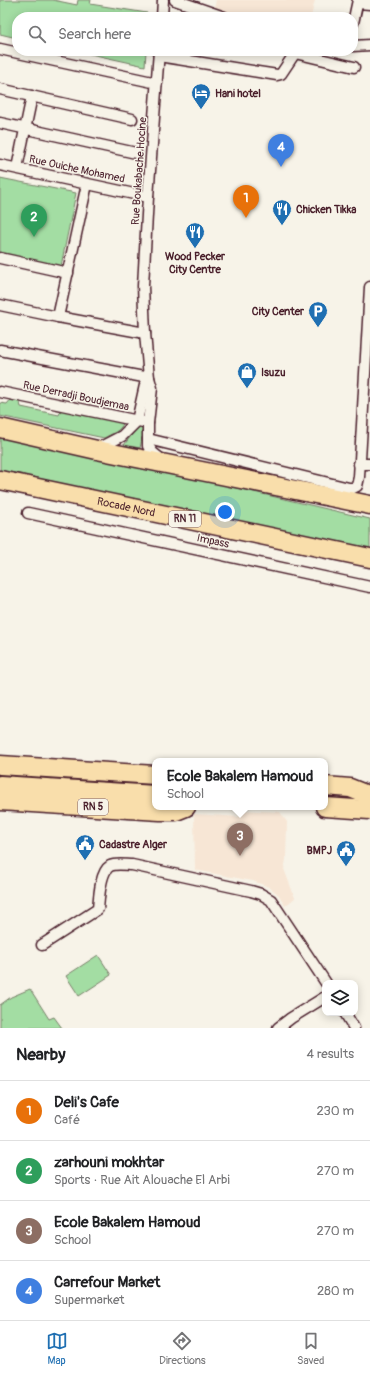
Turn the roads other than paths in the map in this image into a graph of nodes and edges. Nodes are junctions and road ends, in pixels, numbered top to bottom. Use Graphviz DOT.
graph roads {
  1 [pos="163,0"];
  2 [pos="175,0"];
  3 [pos="358,1"];
  4 [pos="370,4"];
  5 [pos="162,12"];
  6 [pos="210,12"];
  7 [pos="356,12"];
  8 [pos="370,45"];
  9 [pos="358,46"];
  10 [pos="0,49"];
  11 [pos="12,52"];
  12 [pos="32,56"];
  13 [pos="159,56"];
  14 [pos="175,56"];
  15 [pos="294,56"];
  16 [pos="308,56"];
  17 [pos="354,67"];
  18 [pos="157,83"];
  19 [pos="0,89"];
  20 [pos="32,96"];
  21 [pos="132,119"];
  22 [pos="0,123"];
  23 [pos="25,128"];
  24 [pos="136,152"];
  25 [pos="0,165"];
  26 [pos="17,168"];
  27 [pos="87,184"];
  28 [pos="148,197"];
  29 [pos="0,258"];
  30 [pos="68,273"];
  31 [pos="370,287"];
  32 [pos="0,305"];
  33 [pos="369,316"];
  34 [pos="58,317"];
  35 [pos="145,333"];
  36 [pos="0,350"];
  37 [pos="368,354"];
  38 [pos="149,378"];
  39 [pos="0,392"];
  40 [pos="367,395"];
  41 [pos="142,422"];
  42 [pos="0,428"];
  43 [pos="366,433"];
  44 [pos="148,439"];
  45 [pos="96,450"];
  46 [pos="359,464"];
  47 [pos="370,464"];
  48 [pos="176,466"];
  49 [pos="0,480"];
  50 [pos="370,505"];
  51 [pos="28,513"];
  52 [pos="370,558"];
  53 [pos="370,587"];
  54 [pos="0,765"];
  55 [pos="152,775"];
  56 [pos="0,780"];
  57 [pos="0,784"];
  58 [pos="328,786"];
  59 [pos="152,790"];
  60 [pos="152,795"];
  61 [pos="370,796"];
  62 [pos="328,800"];
  63 [pos="0,801"];
  64 [pos="370,803"];
  65 [pos="328,807"];
  66 [pos="178,810"];
  67 [pos="370,810"];
  68 [pos="42,945"];
  69 [pos="324,980"];
  70 [pos="322,999"];
  71 [pos="347,1016"];
  72 [pos="278,1028"];
  73 [pos="354,1028"];
  1 -- 5 [label="street"];
  2 -- 6 [label="street"];
  3 -- 4 [label="street"];
  3 -- 7 [label="street"];
  8 -- 9 [label="street"];
  10 -- 11 [label="street"];
  12 -- 18 [label="street"];
  13 -- 18 [label="street, Rue Boukabache Hocine"];
  14 -- 15 [label="street"];
  16 -- 17 [label="street"];
  18 -- 28 [label="street, Rue Boukabache Hocine"];
  19 -- 20 [label="street"];
  20 -- 21 [label="street"];
  20 -- 23 [label="street"];
  22 -- 23 [label="street"];
  23 -- 24 [label="street"];
  23 -- 26 [label="street"];
  25 -- 26 [label="street, Rue Ouiche Mohamed"];
  26 -- 27 [label="street, Rue Ouiche Mohamed"];
  27 -- 28 [label="street, Rue Ouiche Mohamed"];
  27 -- 30 [label="street"];
  28 -- 35 [label="street, Rue Boukabache Hocine"];
  29 -- 30 [label="street"];
  30 -- 34 [label="street"];
  31 -- 33 [label="street"];
  32 -- 34 [label="street"];
  33 -- 37 [label="street"];
  34 -- 35 [label="street"];
  35 -- 38 [label="street"];
  36 -- 38 [label="street"];
  37 -- 40 [label="street"];
  38 -- 41 [label="street"];
  39 -- 41 [label="street, Rue Derradji Boudjemaa"];
  40 -- 43 [label="street"];
  41 -- 44 [label="street"];
  41 -- 45 [label="street"];
  42 -- 45 [label="highway"];
  43 -- 46 [label="street"];
  44 -- 46 [label="street"];
  44 -- 48 [label="street"];
  45 -- 48 [label="highway"];
  46 -- 47 [label="street"];
  48 -- 50 [label="highway"];
  49 -- 52 [label="highway, Rocade Nord / RN 11"];
  51 -- 53 [label="street, Impass"];
  54 -- 55 [label="highway"];
  56 -- 59 [label="highway, RN 5"];
  57 -- 60 [label="highway, RN 5"];
  58 -- 61 [label="highway"];
  62 -- 64 [label="highway"];
  63 -- 66 [label="highway, RN 5"];
  65 -- 67 [label="highway"];
  68 -- 69 [label="street"];
  70 -- 72 [label="street"];
  71 -- 73 [label="street"];
}
